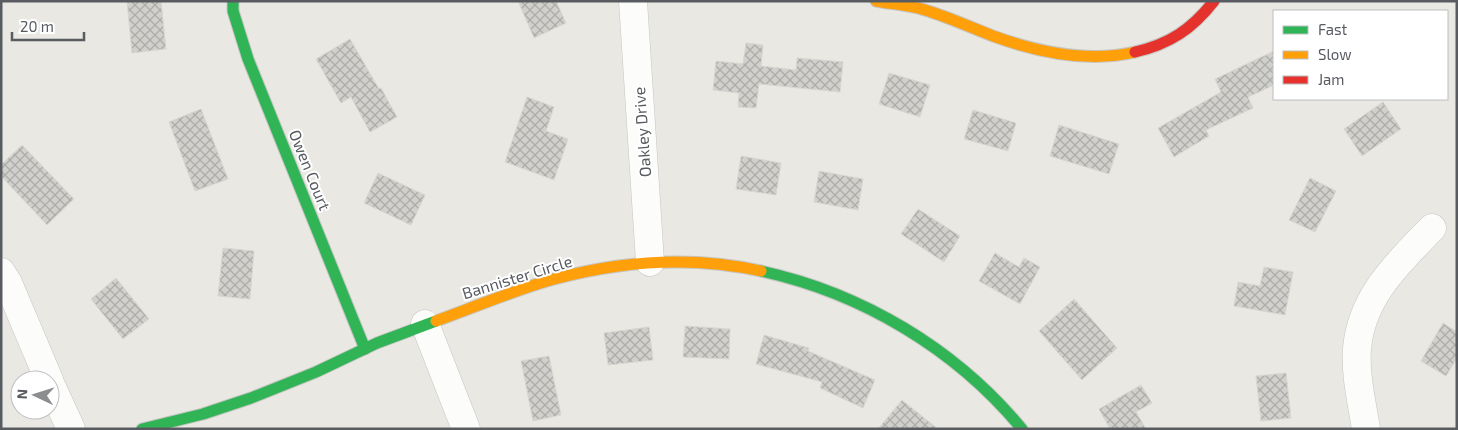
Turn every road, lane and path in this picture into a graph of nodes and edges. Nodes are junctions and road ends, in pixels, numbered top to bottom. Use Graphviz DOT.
graph roads {
  1 [pos="232,1"];
  2 [pos="633,1"];
  3 [pos="876,1"];
  4 [pos="1214,1"];
  5 [pos="924,5"];
  6 [pos="1432,228"];
  7 [pos="650,262"];
  8 [pos="1,272"];
  9 [pos="425,324"];
  10 [pos="365,349"];
  11 [pos="44,370"];
  12 [pos="60,405"];
  13 [pos="71,429"];
  14 [pos="142,429"];
  15 [pos="466,429"];
  16 [pos="1022,429"];
  17 [pos="1366,429"];
  1 -- 10 [label="street, Owen Court"];
  2 -- 7 [label="street, Oakley Drive"];
  3 -- 5 [label="street"];
  4 -- 5 [label="street"];
  6 -- 17 [label="street"];
  7 -- 9 [label="street, Bannister Circle"];
  7 -- 16 [label="street, Bannister Circle"];
  8 -- 11 [label="street"];
  9 -- 10 [label="street, Bannister Circle"];
  9 -- 15 [label="street"];
  10 -- 14 [label="street, Bannister Circle"];
  12 -- 13 [label="street"];
}
